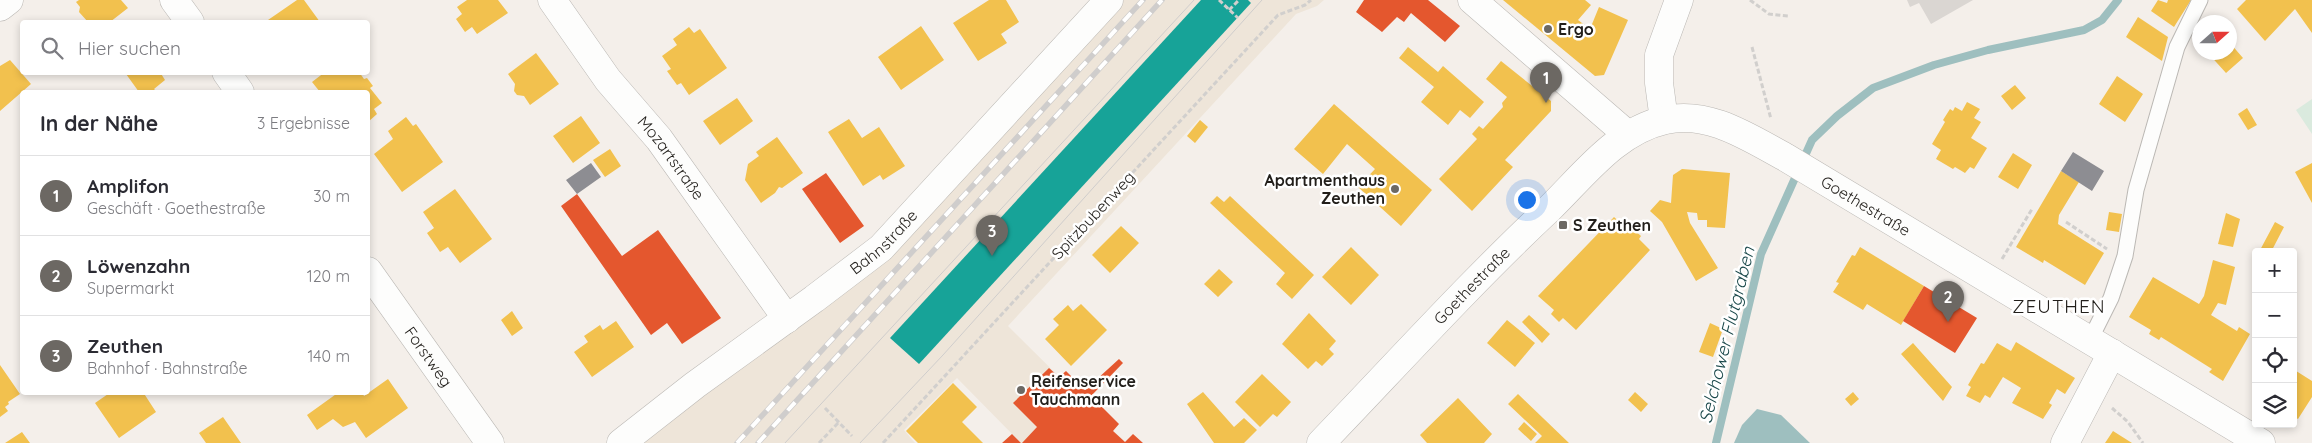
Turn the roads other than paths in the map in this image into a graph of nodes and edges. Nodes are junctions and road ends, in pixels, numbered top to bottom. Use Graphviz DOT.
graph roads {
  1 [pos="9,0"];
  2 [pos="174,0"];
  3 [pos="552,0"];
  4 [pos="1109,0"];
  5 [pos="1472,0"];
  6 [pos="1679,0"];
  7 [pos="2200,0"];
  8 [pos="0,7"];
  9 [pos="189,20"];
  10 [pos="228,75"];
  11 [pos="239,90"];
  12 [pos="1664,120"];
  13 [pos="1628,135"];
  14 [pos="370,274"];
  15 [pos="787,318"];
  16 [pos="2101,346"];
  17 [pos="490,443"];
  18 [pos="621,443"];
  19 [pos="1321,443"];
  20 [pos="2065,443"];
  21 [pos="2261,443"];
  1 -- 8 [label="street"];
  2 -- 9 [label="street"];
  3 -- 15 [label="street, Mozartstraße"];
  4 -- 15 [label="street, Bahnstraße"];
  5 -- 13 [label="street"];
  6 -- 12 [label="street"];
  7 -- 16 [label="lane"];
  10 -- 11 [label="street"];
  12 -- 13 [label="street, Goethestraße"];
  12 -- 16 [label="street, Goethestraße"];
  13 -- 19 [label="street, Goethestraße"];
  14 -- 17 [label="street, Forstweg"];
  15 -- 18 [label="street, Bahnstraße"];
  16 -- 20 [label="street"];
  16 -- 21 [label="street, Goethestraße"];
}
